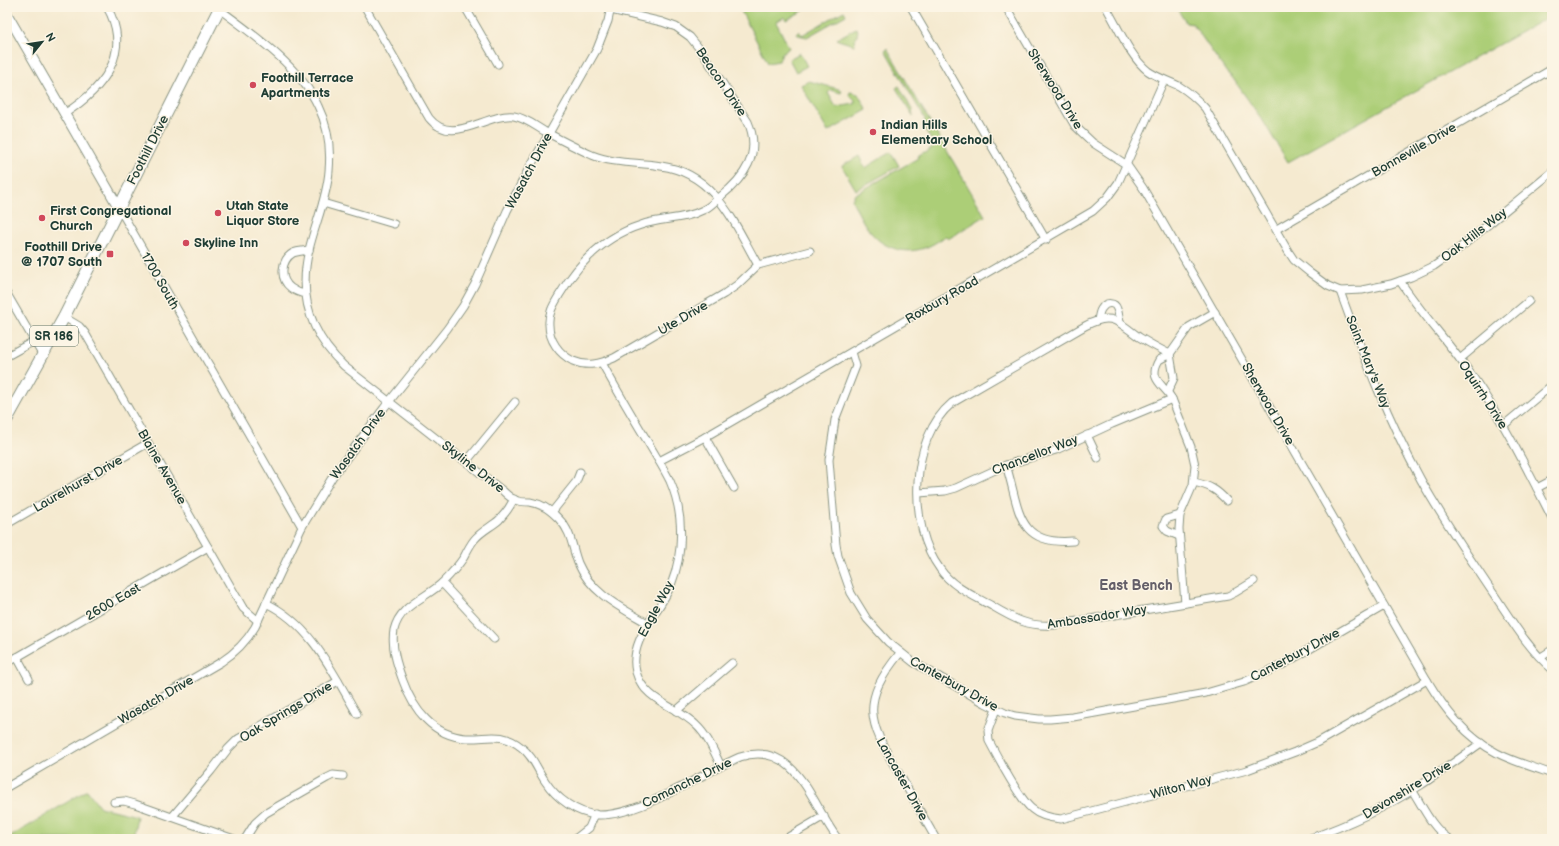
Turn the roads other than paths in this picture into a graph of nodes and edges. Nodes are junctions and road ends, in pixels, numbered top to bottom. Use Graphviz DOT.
graph roads {
  1 [pos="107,7"];
  2 [pos="365,7"];
  3 [pos="465,7"];
  4 [pos="911,7"];
  5 [pos="1006,7"];
  6 [pos="1106,7"];
  7 [pos="220,8"];
  8 [pos="611,8"];
  9 [pos="7,14"];
  10 [pos="498,64"];
  11 [pos="1552,70"];
  12 [pos="1164,80"];
  13 [pos="64,114"];
  14 [pos="548,133"];
  15 [pos="1127,165"];
  16 [pos="1552,172"];
  17 [pos="718,199"];
  18 [pos="323,203"];
  19 [pos="119,208"];
  20 [pos="394,224"];
  21 [pos="1275,230"];
  22 [pos="1046,240"];
  23 [pos="309,250"];
  24 [pos="810,251"];
  25 [pos="758,265"];
  26 [pos="1400,281"];
  27 [pos="1340,290"];
  28 [pos="7,294"];
  29 [pos="305,294"];
  30 [pos="1529,301"];
  31 [pos="1215,312"];
  32 [pos="64,317"];
  33 [pos="1098,320"];
  34 [pos="1120,322"];
  35 [pos="34,341"];
  36 [pos="852,352"];
  37 [pos="1170,354"];
  38 [pos="7,356"];
  39 [pos="43,356"];
  40 [pos="1460,359"];
  41 [pos="602,363"];
  42 [pos="1552,385"];
  43 [pos="1168,391"];
  44 [pos="1172,399"];
  45 [pos="389,402"];
  46 [pos="514,402"];
  47 [pos="7,419"];
  48 [pos="1504,425"];
  49 [pos="1087,435"];
  50 [pos="705,437"];
  51 [pos="148,443"];
  52 [pos="1098,458"];
  53 [pos="659,461"];
  54 [pos="466,462"];
  55 [pos="1006,465"];
  56 [pos="580,472"];
  57 [pos="1552,480"];
  58 [pos="1194,482"];
  59 [pos="734,488"];
  60 [pos="1537,488"];
  61 [pos="919,493"];
  62 [pos="514,500"];
  63 [pos="1226,501"];
  64 [pos="552,512"];
  65 [pos="1180,515"];
  66 [pos="1552,518"];
  67 [pos="7,524"];
  68 [pos="302,527"];
  69 [pos="1179,536"];
  70 [pos="1073,541"];
  71 [pos="208,547"];
  72 [pos="1254,581"];
  73 [pos="442,583"];
  74 [pos="266,603"];
  75 [pos="1184,603"];
  76 [pos="1384,606"];
  77 [pos="258,621"];
  78 [pos="649,624"];
  79 [pos="494,639"];
  80 [pos="1552,650"];
  81 [pos="900,653"];
  82 [pos="17,657"];
  83 [pos="1541,657"];
  84 [pos="7,663"];
  85 [pos="732,663"];
  86 [pos="1552,669"];
  87 [pos="29,679"];
  88 [pos="1427,680"];
  89 [pos="338,681"];
  90 [pos="996,709"];
  91 [pos="676,711"];
  92 [pos="356,714"];
  93 [pos="1481,743"];
  94 [pos="721,766"];
  95 [pos="1552,774"];
  96 [pos="343,776"];
  97 [pos="7,787"];
  98 [pos="1412,790"];
  99 [pos="114,802"];
  100 [pos="595,814"];
  101 [pos="824,816"];
  102 [pos="172,817"];
  103 [pos="234,839"];
  104 [pos="245,839"];
  105 [pos="575,839"];
  106 [pos="785,839"];
  107 [pos="838,839"];
  108 [pos="936,839"];
  109 [pos="1308,839"];
  110 [pos="1449,839"];
  1 -- 13 [label="street"];
  2 -- 14 [label="street"];
  3 -- 10 [label="street"];
  4 -- 22 [label="street"];
  5 -- 15 [label="street, Sherwood Drive"];
  6 -- 12 [label="street"];
  7 -- 18 [label="street, Skyline Drive"];
  7 -- 19 [label="main road, Foothill Drive / SR 186"];
  8 -- 14 [label="street, Wasatch Drive"];
  8 -- 17 [label="street, Beacon Drive"];
  9 -- 13 [label="street, 1700 South"];
  11 -- 21 [label="street, Bonneville Drive"];
  12 -- 15 [label="street, Roxbury Road"];
  12 -- 21 [label="street"];
  13 -- 19 [label="street, 1700 South"];
  14 -- 17 [label="street"];
  14 -- 45 [label="street, Wasatch Drive"];
  15 -- 22 [label="street, Roxbury Road"];
  15 -- 31 [label="street, Sherwood Drive"];
  16 -- 26 [label="street, Oak Hills Way"];
  17 -- 25 [label="street"];
  17 -- 41 [label="street, Beacon Drive"];
  18 -- 20 [label="street"];
  18 -- 23 [label="street, Skyline Drive"];
  19 -- 32 [label="main road, Foothill Drive / SR 186"];
  19 -- 68 [label="street, 1700 South"];
  21 -- 27 [label="street"];
  22 -- 36 [label="street, Roxbury Road"];
  23 -- 29 [label="street, Skyline Drive"];
  23 -- 29 [label="street"];
  24 -- 25 [label="street"];
  25 -- 41 [label="street, Ute Drive"];
  26 -- 27 [label="street, Oak Hills Way"];
  26 -- 40 [label="street, Oquirrh Drive"];
  27 -- 83 [label="street, Saint Mary's Way"];
  28 -- 35 [label="street"];
  29 -- 45 [label="street, Skyline Drive"];
  30 -- 40 [label="street"];
  31 -- 37 [label="street"];
  31 -- 76 [label="street, Sherwood Drive"];
  32 -- 39 [label="main road, Foothill Drive / SR 186"];
  32 -- 51 [label="street, Blaine Avenue"];
  33 -- 34 [label="street"];
  33 -- 34 [label="street"];
  33 -- 61 [label="street, Ambassador Way"];
  34 -- 37 [label="street"];
  35 -- 38 [label="street"];
  35 -- 39 [label="street"];
  36 -- 50 [label="street, Roxbury Road"];
  36 -- 81 [label="street, Canterbury Drive"];
  37 -- 43 [label="street"];
  37 -- 43 [label="street"];
  39 -- 47 [label="main road, Foothill Drive / SR 186"];
  40 -- 48 [label="street, Oquirrh Drive"];
  41 -- 53 [label="street, Eagle Way"];
  42 -- 48 [label="street"];
  43 -- 44 [label="street"];
  44 -- 49 [label="street, Chancellor Way"];
  44 -- 58 [label="street"];
  45 -- 54 [label="street, Skyline Drive"];
  45 -- 68 [label="street, Wasatch Drive"];
  46 -- 54 [label="street"];
  48 -- 60 [label="street, Oquirrh Drive"];
  49 -- 52 [label="street"];
  49 -- 55 [label="street, Chancellor Way"];
  50 -- 53 [label="street, Roxbury Road"];
  50 -- 59 [label="street"];
  51 -- 67 [label="street, Laurelhurst Drive"];
  51 -- 71 [label="street, Blaine Avenue"];
  53 -- 78 [label="street, Eagle Way"];
  54 -- 62 [label="street, Skyline Drive"];
  55 -- 61 [label="street, Chancellor Way"];
  55 -- 70 [label="street"];
  56 -- 64 [label="street"];
  57 -- 60 [label="street"];
  58 -- 63 [label="street"];
  58 -- 65 [label="street"];
  60 -- 66 [label="street, Oquirrh Drive"];
  61 -- 75 [label="street, Ambassador Way"];
  62 -- 64 [label="street, Skyline Drive"];
  62 -- 73 [label="street, Comanche Drive"];
  64 -- 78 [label="street, Skyline Drive"];
  65 -- 69 [label="street"];
  65 -- 69 [label="street"];
  68 -- 74 [label="street, Wasatch Drive"];
  69 -- 75 [label="street"];
  71 -- 77 [label="street, Blaine Avenue"];
  71 -- 82 [label="street, 2600 East"];
  72 -- 75 [label="street, Ambassador Way"];
  73 -- 79 [label="street"];
  73 -- 100 [label="street, Comanche Drive"];
  74 -- 77 [label="street, Wasatch Drive"];
  74 -- 89 [label="street"];
  76 -- 88 [label="street, Sherwood Drive"];
  76 -- 90 [label="street, Canterbury Drive"];
  77 -- 97 [label="street, Wasatch Drive"];
  78 -- 91 [label="street, Eagle Way"];
  80 -- 83 [label="street"];
  81 -- 90 [label="street, Canterbury Drive"];
  81 -- 108 [label="street, Lancaster Drive"];
  82 -- 84 [label="street, 2600 East"];
  82 -- 87 [label="street"];
  83 -- 86 [label="street, Saint Mary's Way"];
  85 -- 91 [label="street"];
  88 -- 90 [label="street, Wilton Way"];
  88 -- 93 [label="street, Sherwood Drive"];
  89 -- 92 [label="street"];
  89 -- 102 [label="street, Oak Springs Drive"];
  91 -- 94 [label="street, Eagle Way"];
  93 -- 95 [label="street, Sherwood Drive"];
  93 -- 98 [label="street, Devonshire Drive"];
  94 -- 100 [label="street, Comanche Drive"];
  94 -- 101 [label="street, Comanche Drive"];
  96 -- 104 [label="street"];
  98 -- 109 [label="street, Devonshire Drive"];
  98 -- 110 [label="street"];
  99 -- 102 [label="street"];
  100 -- 105 [label="street"];
  101 -- 106 [label="street"];
  101 -- 107 [label="street, Comanche Drive"];
  102 -- 103 [label="street"];
}
